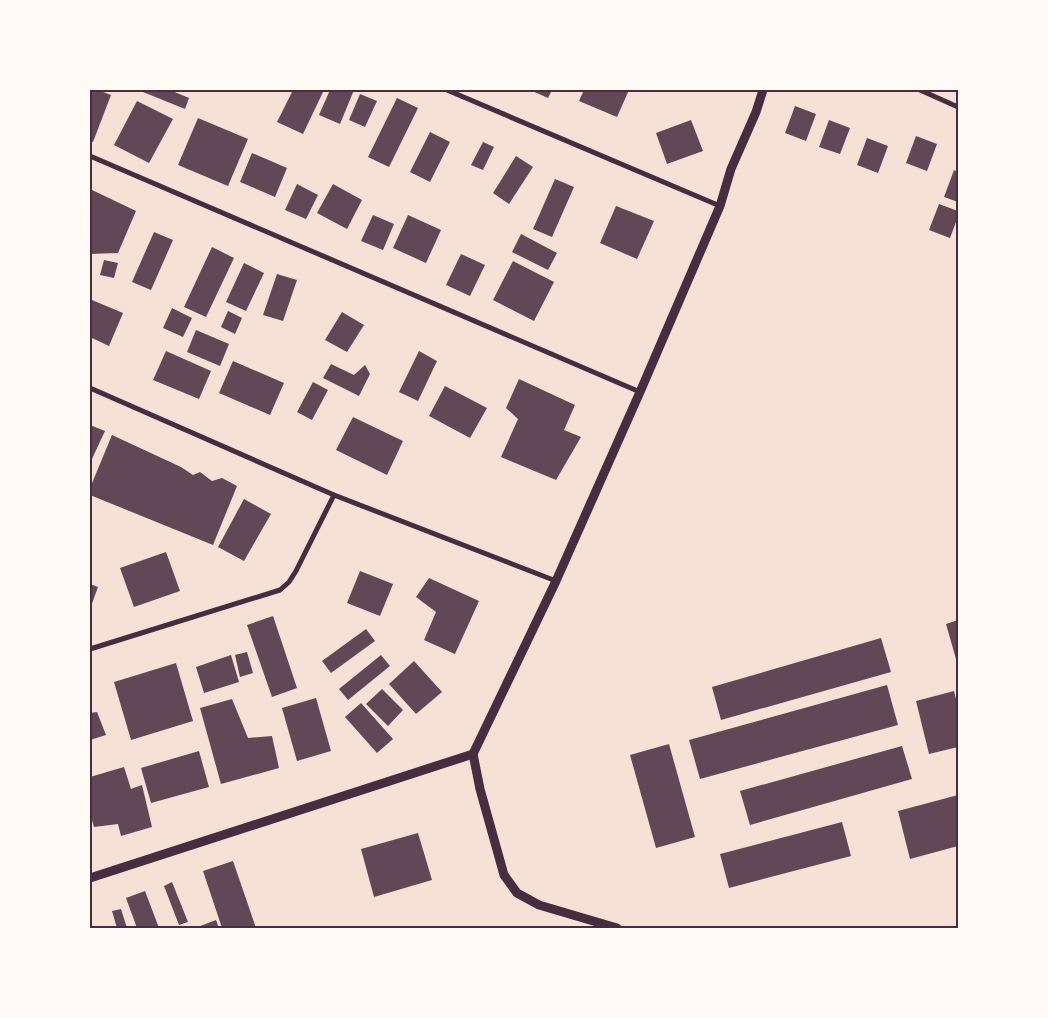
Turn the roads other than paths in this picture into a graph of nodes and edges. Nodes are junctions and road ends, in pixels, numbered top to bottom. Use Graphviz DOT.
graph roads {
  1 [pos="447,90"];
  2 [pos="763,90"];
  3 [pos="920,90"];
  4 [pos="958,107"];
  5 [pos="90,156"];
  6 [pos="720,206"];
  7 [pos="90,388"];
  8 [pos="640,392"];
  9 [pos="334,495"];
  10 [pos="556,581"];
  11 [pos="90,649"];
  12 [pos="472,754"];
  13 [pos="90,878"];
  14 [pos="617,928"];
  1 -- 6 [label="street"];
  2 -- 6 [label="street"];
  3 -- 4 [label="street"];
  5 -- 8 [label="street"];
  6 -- 8 [label="street"];
  7 -- 9 [label="street"];
  8 -- 10 [label="street"];
  9 -- 10 [label="street"];
  9 -- 11 [label="street"];
  10 -- 12 [label="street"];
  12 -- 13 [label="street"];
  12 -- 14 [label="street"];
}
